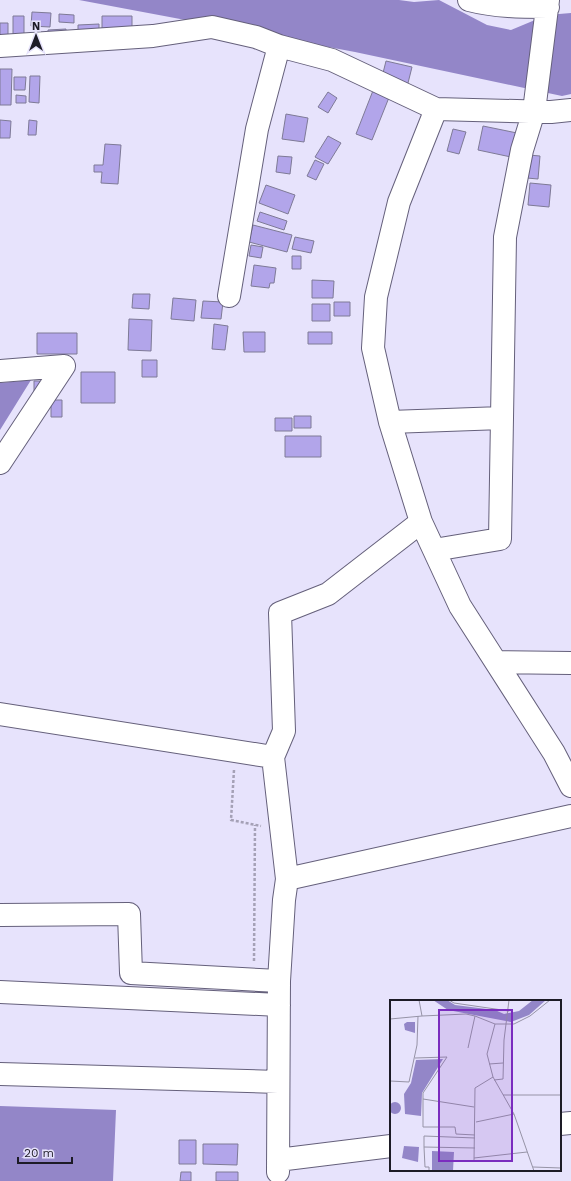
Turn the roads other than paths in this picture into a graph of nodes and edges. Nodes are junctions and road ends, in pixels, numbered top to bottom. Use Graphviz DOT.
graph roads {
  1 [pos="469,0"];
  2 [pos="548,6"];
  3 [pos="0,46"];
  4 [pos="279,46"];
  5 [pos="535,106"];
  6 [pos="436,109"];
  7 [pos="571,110"];
  8 [pos="229,296"];
  9 [pos="0,371"];
  10 [pos="502,418"];
  11 [pos="390,422"];
  12 [pos="0,463"];
  13 [pos="420,522"];
  14 [pos="434,550"];
  15 [pos="497,662"];
  16 [pos="571,663"];
  17 [pos="0,714"];
  18 [pos="273,758"];
  19 [pos="571,786"];
  20 [pos="571,816"];
  21 [pos="287,879"];
  22 [pos="0,915"];
  23 [pos="280,981"];
  24 [pos="0,992"];
  25 [pos="279,1005"];
  26 [pos="0,1074"];
  27 [pos="278,1082"];
  28 [pos="571,1123"];
  29 [pos="561,1124"];
  30 [pos="390,1146"];
  1 -- 2 [label="street"];
  2 -- 5 [label="street"];
  3 -- 4 [label="street"];
  4 -- 6 [label="street"];
  4 -- 8 [label="street"];
  5 -- 6 [label="street"];
  5 -- 7 [label="street"];
  5 -- 10 [label="street"];
  6 -- 11 [label="street"];
  9 -- 12 [label="street"];
  10 -- 11 [label="street"];
  10 -- 14 [label="street"];
  11 -- 13 [label="street"];
  13 -- 14 [label="street"];
  13 -- 18 [label="street"];
  14 -- 15 [label="street"];
  15 -- 16 [label="street"];
  15 -- 19 [label="street"];
  17 -- 18 [label="street"];
  18 -- 21 [label="street"];
  20 -- 21 [label="street"];
  21 -- 23 [label="street"];
  22 -- 23 [label="street"];
  23 -- 25 [label="street"];
  24 -- 25 [label="street"];
  25 -- 27 [label="street"];
  26 -- 27 [label="street"];
  27 -- 30 [label="street"];
  28 -- 29 [label="street"];
}
